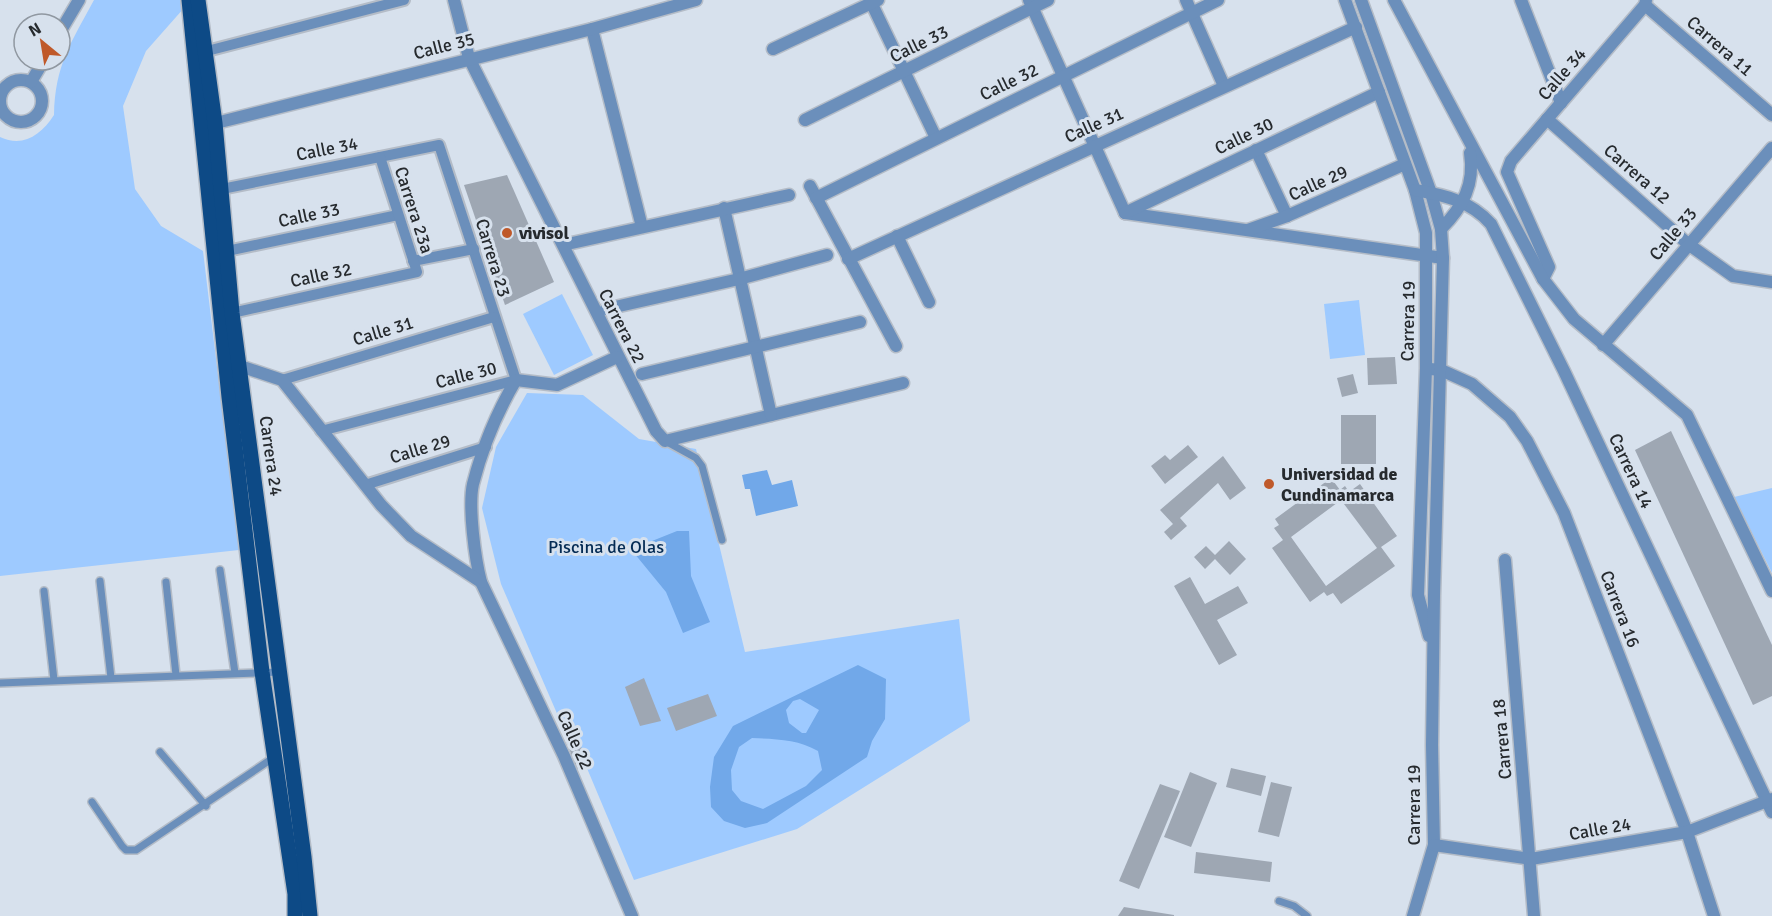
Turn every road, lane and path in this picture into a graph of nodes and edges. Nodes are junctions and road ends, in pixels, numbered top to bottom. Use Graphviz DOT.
graph roads {
  1 [pos="189,0"];
  2 [pos="198,0"];
  3 [pos="404,0"];
  4 [pos="454,0"];
  5 [pos="696,0"];
  6 [pos="1048,0"];
  7 [pos="1186,0"];
  8 [pos="1218,0"];
  9 [pos="1345,0"];
  10 [pos="1361,0"];
  11 [pos="1395,0"];
  12 [pos="1521,0"];
  13 [pos="874,1"];
  14 [pos="382,3"];
  15 [pos="1645,3"];
  16 [pos="1031,4"];
  17 [pos="1191,13"];
  18 [pos="1356,27"];
  19 [pos="592,29"];
  20 [pos="773,49"];
  21 [pos="207,51"];
  22 [pos="469,58"];
  23 [pos="37,72"];
  24 [pos="904,72"];
  25 [pos="1063,75"];
  26 [pos="31,82"];
  27 [pos="1224,86"];
  28 [pos="1379,92"];
  29 [pos="1561,103"];
  30 [pos="1772,115"];
  31 [pos="1547,119"];
  32 [pos="805,120"];
  33 [pos="208,125"];
  34 [pos="936,138"];
  35 [pos="1466,138"];
  36 [pos="439,145"];
  37 [pos="1094,145"];
  38 [pos="1772,148"];
  39 [pos="1256,150"];
  40 [pos="380,157"];
  41 [pos="1405,164"];
  42 [pos="810,186"];
  43 [pos="222,189"];
  44 [pos="1415,190"];
  45 [pos="1431,193"];
  46 [pos="789,195"];
  47 [pos="816,198"];
  48 [pos="1463,202"];
  49 [pos="724,208"];
  50 [pos="1125,213"];
  51 [pos="398,215"];
  52 [pos="1287,216"];
  53 [pos="642,227"];
  54 [pos="1441,229"];
  55 [pos="1244,232"];
  56 [pos="897,236"];
  57 [pos="572,243"];
  58 [pos="1688,244"];
  59 [pos="474,249"];
  60 [pos="227,251"];
  61 [pos="827,255"];
  62 [pos="1427,256"];
  63 [pos="1443,258"];
  64 [pos="848,260"];
  65 [pos="415,267"];
  66 [pos="739,279"];
  67 [pos="1542,279"];
  68 [pos="1772,282"];
  69 [pos="929,302"];
  70 [pos="606,309"];
  71 [pos="232,313"];
  72 [pos="494,317"];
  73 [pos="860,322"];
  74 [pos="1603,345"];
  75 [pos="896,346"];
  76 [pos="756,347"];
  77 [pos="617,357"];
  78 [pos="240,366"];
  79 [pos="1426,368"];
  80 [pos="1442,370"];
  81 [pos="642,374"];
  82 [pos="282,380"];
  83 [pos="516,380"];
  84 [pos="903,383"];
  85 [pos="771,415"];
  86 [pos="321,431"];
  87 [pos="665,441"];
  88 [pos="486,447"];
  89 [pos="365,485"];
  90 [pos="722,540"];
  91 [pos="1505,560"];
  92 [pos="220,570"];
  93 [pos="100,581"];
  94 [pos="166,582"];
  95 [pos="481,582"];
  96 [pos="44,591"];
  97 [pos="1772,591"];
  98 [pos="1434,655"];
  99 [pos="262,672"];
  100 [pos="280,672"];
  101 [pos="235,673"];
  102 [pos="176,675"];
  103 [pos="111,678"];
  104 [pos="54,680"];
  105 [pos="0,683"];
  106 [pos="290,746"];
  107 [pos="160,752"];
  108 [pos="274,757"];
  109 [pos="92,802"];
  110 [pos="1770,804"];
  111 [pos="206,806"];
  112 [pos="1687,832"];
  113 [pos="1434,845"];
  114 [pos="1531,859"];
  115 [pos="1279,901"];
  116 [pos="295,916"];
  117 [pos="310,916"];
  118 [pos="632,916"];
  119 [pos="1307,916"];
  120 [pos="1413,916"];
  121 [pos="1534,916"];
  122 [pos="1714,916"];
  1 -- 33 [label="main road, Carrera 24"];
  2 -- 21 [label="main road, Carrera 24"];
  3 -- 14 [label="street"];
  4 -- 22 [label="street, Carrera 22"];
  5 -- 19 [label="street, Calle 35"];
  6 -- 16 [label="street, Calle 33"];
  7 -- 17 [label="street"];
  8 -- 17 [label="street, Calle 32"];
  9 -- 18 [label="street, Carrera 19"];
  10 -- 45 [label="street, Carrera 19"];
  11 -- 35 [label="street"];
  12 -- 29 [label="street"];
  13 -- 20 [label="street"];
  13 -- 24 [label="street"];
  14 -- 21 [label="street"];
  15 -- 29 [label="street, Calle 34"];
  15 -- 30 [label="street, Carrera 11"];
  16 -- 24 [label="street, Calle 33"];
  16 -- 25 [label="street"];
  17 -- 25 [label="street, Calle 32"];
  17 -- 27 [label="street"];
  18 -- 27 [label="street, Calle 31"];
  18 -- 28 [label="street, Carrera 19"];
  19 -- 22 [label="street, Calle 35"];
  19 -- 53 [label="street"];
  21 -- 33 [label="main road, Carrera 24"];
  22 -- 33 [label="street, Calle 35"];
  22 -- 77 [label="street, Carrera 22"];
  23 -- 26 [label="street"];
  24 -- 32 [label="street, Calle 33"];
  24 -- 34 [label="street"];
  25 -- 34 [label="street, Calle 32"];
  25 -- 37 [label="street"];
  27 -- 37 [label="street, Calle 31"];
  28 -- 39 [label="street, Calle 30"];
  28 -- 41 [label="street, Carrera 19"];
  29 -- 31 [label="street, Calle 34"];
  31 -- 58 [label="street, Carrera 12"];
  31 -- 67 [label="street, Calle 34"];
  33 -- 43 [label="main road, Carrera 24"];
  33 -- 99 [label="main road, Carrera 24"];
  34 -- 47 [label="street, Calle 32"];
  35 -- 48 [label="street"];
  35 -- 67 [label="street"];
  36 -- 40 [label="street, Calle 34"];
  36 -- 59 [label="street, Carrera 23"];
  37 -- 50 [label="street"];
  37 -- 56 [label="street, Calle 31"];
  38 -- 58 [label="street, Calle 33"];
  39 -- 50 [label="street, Calle 30"];
  39 -- 52 [label="street"];
  40 -- 43 [label="street, Calle 34"];
  40 -- 51 [label="street, Carrera 23a"];
  41 -- 44 [label="street, Carrera 19"];
  41 -- 52 [label="street, Calle 29"];
  42 -- 47 [label="street"];
  43 -- 60 [label="main road, Carrera 24"];
  44 -- 45 [label="street, Carrera 14"];
  44 -- 62 [label="street, Carrera 19"];
  45 -- 48 [label="street, Carrera 14"];
  45 -- 54 [label="street, Carrera 19"];
  46 -- 49 [label="street"];
  47 -- 64 [label="street"];
  48 -- 54 [label="street"];
  48 -- 110 [label="street, Carrera 14"];
  49 -- 53 [label="street"];
  49 -- 66 [label="street"];
  50 -- 55 [label="street"];
  51 -- 60 [label="street, Calle 33"];
  51 -- 65 [label="street, Carrera 23a"];
  52 -- 55 [label="street, Calle 29"];
  53 -- 57 [label="street"];
  54 -- 63 [label="street, Carrera 19"];
  55 -- 62 [label="street"];
  56 -- 64 [label="street, Calle 31"];
  56 -- 69 [label="street"];
  58 -- 68 [label="street, Carrera 12"];
  58 -- 74 [label="street, Calle 33"];
  59 -- 65 [label="street, Calle 32"];
  59 -- 72 [label="street, Carrera 23"];
  60 -- 71 [label="main road, Carrera 24"];
  61 -- 66 [label="street"];
  62 -- 63 [label="street"];
  62 -- 79 [label="street, Carrera 19"];
  63 -- 80 [label="street, Carrera 19"];
  64 -- 75 [label="street"];
  65 -- 71 [label="street, Calle 32"];
  66 -- 70 [label="street"];
  66 -- 76 [label="street"];
  67 -- 74 [label="street"];
  71 -- 78 [label="main road, Carrera 24"];
  72 -- 82 [label="street, Calle 31"];
  72 -- 83 [label="street, Carrera 23"];
  73 -- 76 [label="street"];
  74 -- 97 [label="street"];
  76 -- 81 [label="street"];
  76 -- 85 [label="street"];
  77 -- 83 [label="street, Calle 30"];
  77 -- 87 [label="street, Carrera 22"];
  78 -- 82 [label="street"];
  78 -- 100 [label="main road, Carrera 24"];
  79 -- 80 [label="street, Carrera 16"];
  79 -- 98 [label="street, Carrera 19"];
  80 -- 98 [label="street, Carrera 19"];
  80 -- 112 [label="street, Carrera 16"];
  82 -- 86 [label="street"];
  83 -- 86 [label="street, Calle 30"];
  83 -- 88 [label="street, Calle 22"];
  84 -- 85 [label="street"];
  85 -- 87 [label="street"];
  86 -- 89 [label="street"];
  87 -- 90 [label="lane"];
  88 -- 89 [label="street, Calle 29"];
  88 -- 95 [label="street, Calle 22"];
  89 -- 95 [label="street"];
  91 -- 114 [label="street, Carrera 18"];
  92 -- 101 [label="lane"];
  93 -- 103 [label="lane"];
  94 -- 102 [label="lane"];
  95 -- 118 [label="street, Calle 22"];
  96 -- 104 [label="lane"];
  98 -- 113 [label="street, Carrera 19"];
  99 -- 100 [label="lane"];
  99 -- 101 [label="lane"];
  99 -- 108 [label="main road, Carrera 24"];
  100 -- 106 [label="main road, Carrera 24"];
  101 -- 102 [label="lane"];
  102 -- 103 [label="lane"];
  103 -- 104 [label="lane"];
  104 -- 105 [label="lane"];
  106 -- 108 [label="lane"];
  106 -- 117 [label="main road, Carrera 24"];
  107 -- 111 [label="lane"];
  108 -- 111 [label="lane"];
  108 -- 116 [label="main road, Carrera 24"];
  109 -- 111 [label="lane"];
  110 -- 112 [label="street, Calle 24"];
  112 -- 114 [label="street, Calle 24"];
  112 -- 122 [label="street, Carrera 16"];
  113 -- 114 [label="street, Calle 24"];
  113 -- 120 [label="street, Carrera 19"];
  114 -- 121 [label="street, Carrera 18"];
  115 -- 119 [label="lane"];
}
